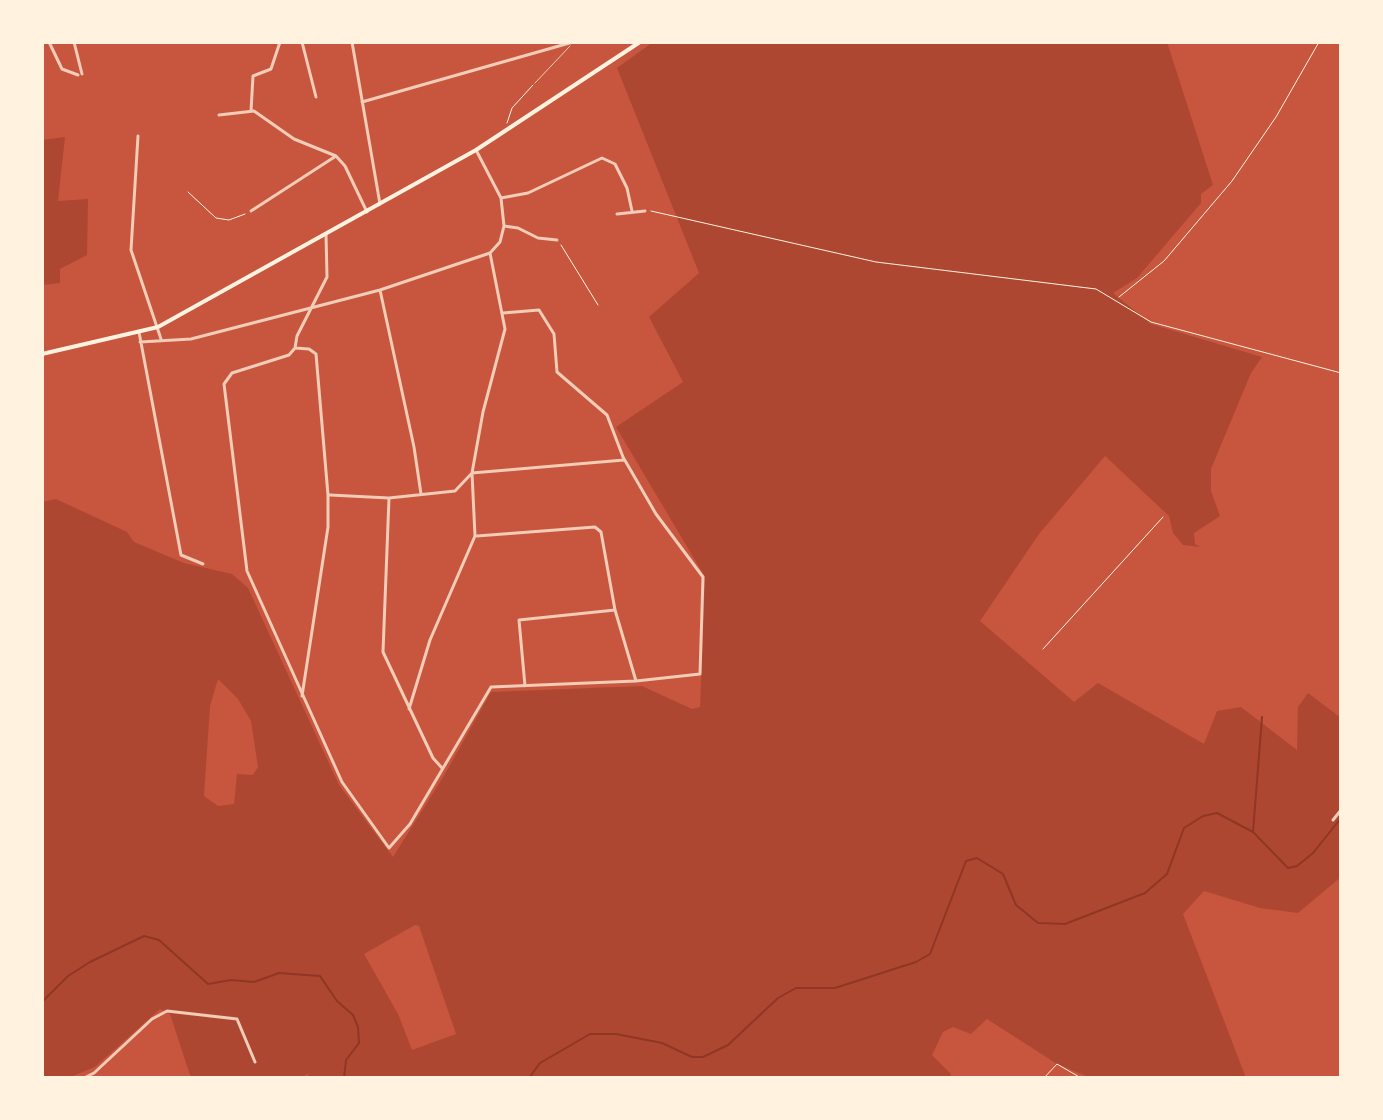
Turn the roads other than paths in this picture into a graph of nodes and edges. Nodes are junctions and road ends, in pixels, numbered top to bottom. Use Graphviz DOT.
graph roads {
  1 [pos="49,42"];
  2 [pos="74,42"];
  3 [pos="280,42"];
  4 [pos="302,42"];
  5 [pos="352,42"];
  6 [pos="640,42"];
  7 [pos="572,43"];
  8 [pos="535,83"];
  9 [pos="316,97"];
  10 [pos="362,102"];
  11 [pos="251,111"];
  12 [pos="219,115"];
  13 [pos="138,136"];
  14 [pos="476,150"];
  15 [pos="336,156"];
  16 [pos="501,198"];
  17 [pos="380,204"];
  18 [pos="251,211"];
  19 [pos="632,211"];
  20 [pos="645,211"];
  21 [pos="367,212"];
  22 [pos="617,214"];
  23 [pos="504,226"];
  24 [pos="326,234"];
  25 [pos="557,240"];
  26 [pos="490,253"];
  27 [pos="380,290"];
  28 [pos="315,307"];
  29 [pos="503,313"];
  30 [pos="158,327"];
  31 [pos="139,332"];
  32 [pos="161,339"];
  33 [pos="140,342"];
  34 [pos="295,348"];
  35 [pos="42,354"];
  36 [pos="624,460"];
  37 [pos="472,473"];
  38 [pos="328,495"];
  39 [pos="421,495"];
  40 [pos="389,498"];
  41 [pos="475,536"];
  42 [pos="203,564"];
  43 [pos="615,610"];
  44 [pos="636,681"];
  45 [pos="525,686"];
  46 [pos="301,698"];
  47 [pos="409,709"];
  48 [pos="443,770"];
  49 [pos="1341,810"];
  50 [pos="1333,820"];
  51 [pos="255,1062"];
  52 [pos="84,1078"];
  1 -- 2 [label="street"];
  3 -- 11 [label="street"];
  4 -- 9 [label="street"];
  5 -- 10 [label="street"];
  6 -- 14 [label="main road"];
  7 -- 8 [label="lane"];
  7 -- 10 [label="street"];
  10 -- 17 [label="street"];
  11 -- 12 [label="street"];
  11 -- 15 [label="street"];
  13 -- 30 [label="street"];
  14 -- 16 [label="street"];
  14 -- 17 [label="main road"];
  15 -- 18 [label="street"];
  15 -- 21 [label="street"];
  16 -- 19 [label="street"];
  16 -- 23 [label="street"];
  17 -- 21 [label="main road"];
  19 -- 20 [label="street"];
  19 -- 22 [label="street"];
  21 -- 24 [label="main road"];
  23 -- 25 [label="street"];
  23 -- 26 [label="street"];
  24 -- 28 [label="street"];
  24 -- 30 [label="main road"];
  26 -- 27 [label="street"];
  26 -- 29 [label="street"];
  27 -- 28 [label="street"];
  27 -- 39 [label="street"];
  28 -- 32 [label="street"];
  28 -- 34 [label="street"];
  29 -- 36 [label="street"];
  29 -- 37 [label="street"];
  30 -- 31 [label="main road"];
  30 -- 32 [label="street"];
  31 -- 33 [label="street"];
  31 -- 35 [label="main road"];
  32 -- 33 [label="street"];
  33 -- 42 [label="street"];
  34 -- 38 [label="street"];
  34 -- 46 [label="street"];
  36 -- 37 [label="street"];
  36 -- 44 [label="street"];
  37 -- 39 [label="street"];
  37 -- 41 [label="street"];
  38 -- 40 [label="street"];
  38 -- 46 [label="street"];
  39 -- 40 [label="street"];
  40 -- 47 [label="street"];
  41 -- 43 [label="street"];
  41 -- 47 [label="street"];
  43 -- 44 [label="street"];
  43 -- 45 [label="street"];
  44 -- 45 [label="street"];
  45 -- 48 [label="street"];
  46 -- 48 [label="street"];
  47 -- 48 [label="street"];
  49 -- 50 [label="street"];
  51 -- 52 [label="street"];
}
